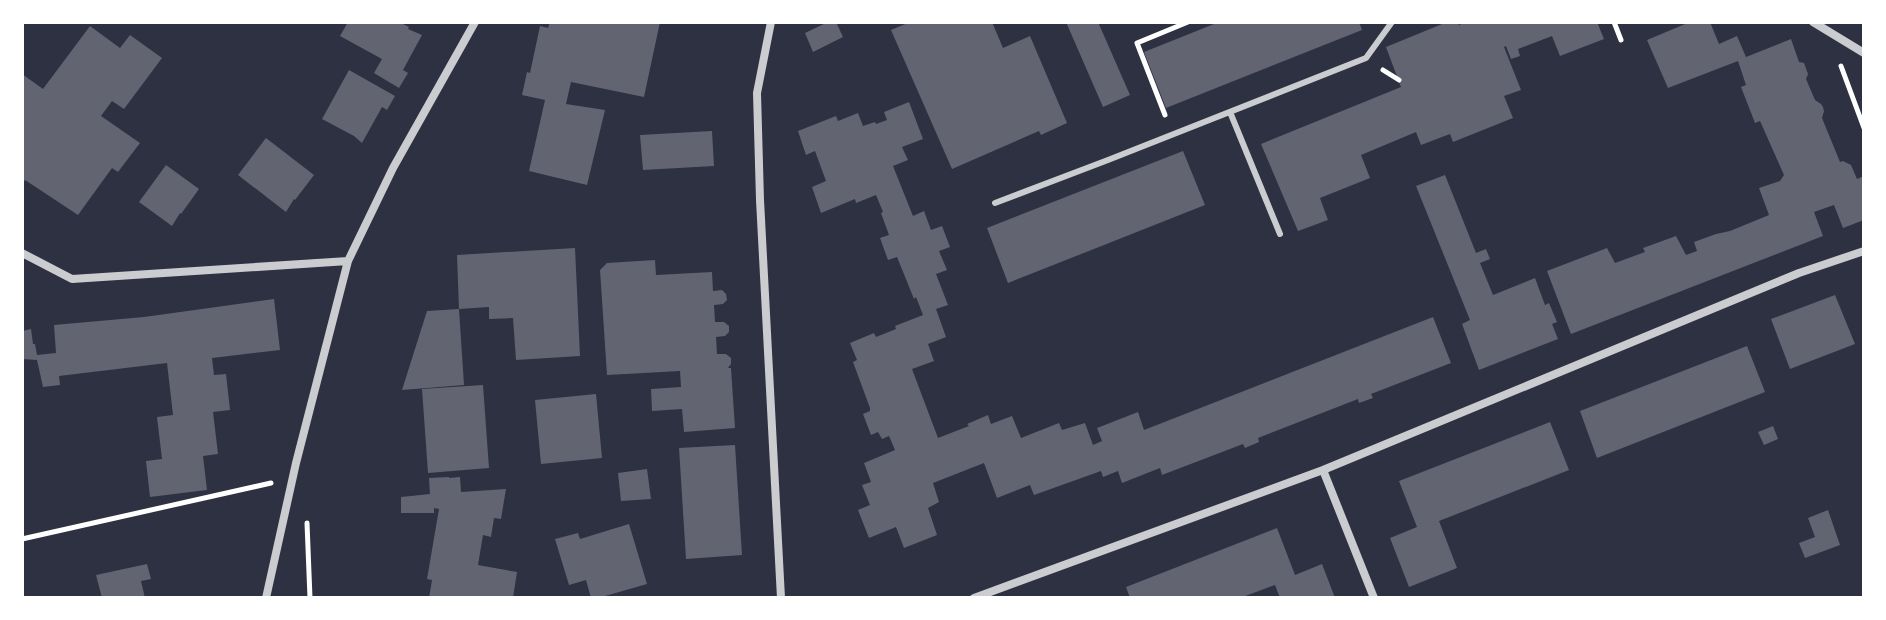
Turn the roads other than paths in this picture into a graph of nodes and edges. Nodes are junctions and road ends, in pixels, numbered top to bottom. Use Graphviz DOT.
graph roads {
  1 [pos="475,22"];
  2 [pos="771,22"];
  3 [pos="1392,22"];
  4 [pos="1813,22"];
  5 [pos="1864,53"];
  6 [pos="1230,112"];
  7 [pos="995,203"];
  8 [pos="1280,234"];
  9 [pos="1864,251"];
  10 [pos="22,253"];
  11 [pos="348,261"];
  12 [pos="1323,470"];
  13 [pos="266,598"];
  14 [pos="781,598"];
  15 [pos="974,598"];
  16 [pos="1374,598"];
  1 -- 11 [label="street"];
  2 -- 14 [label="street"];
  3 -- 6 [label="lane"];
  4 -- 5 [label="street"];
  6 -- 7 [label="lane"];
  6 -- 8 [label="lane"];
  9 -- 12 [label="street"];
  10 -- 11 [label="street"];
  11 -- 13 [label="street"];
  12 -- 15 [label="street"];
  12 -- 16 [label="street"];
}
